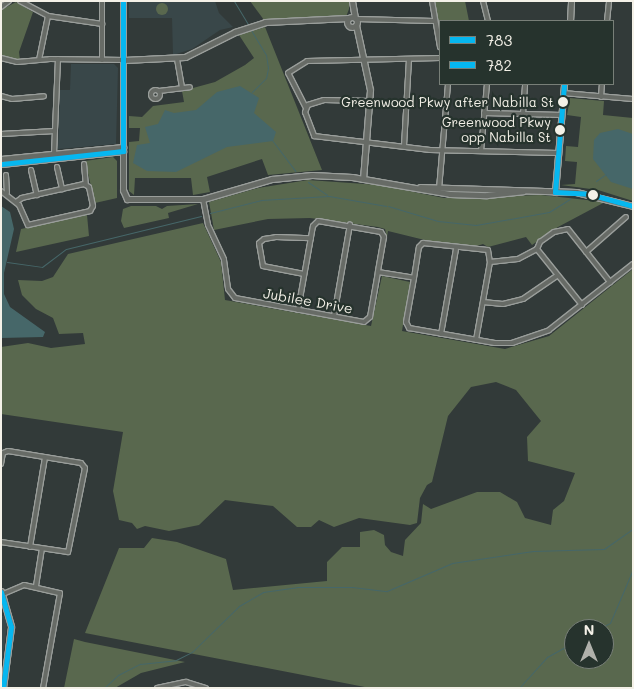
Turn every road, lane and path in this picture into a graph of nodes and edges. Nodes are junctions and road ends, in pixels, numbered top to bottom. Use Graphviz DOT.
graph roads {
  1 [pos="8,1"];
  2 [pos="20,1"];
  3 [pos="102,1"];
  4 [pos="123,1"];
  5 [pos="352,1"];
  6 [pos="432,1"];
  7 [pos="483,1"];
  8 [pos="571,1"];
  9 [pos="609,1"];
  10 [pos="1,7"];
  11 [pos="48,16"];
  12 [pos="353,20"];
  13 [pos="434,20"];
  14 [pos="488,20"];
  15 [pos="570,20"];
  16 [pos="607,20"];
  17 [pos="338,21"];
  18 [pos="102,24"];
  19 [pos="349,26"];
  20 [pos="356,34"];
  21 [pos="439,42"];
  22 [pos="1,58"];
  23 [pos="439,58"];
  24 [pos="58,59"];
  25 [pos="177,59"];
  26 [pos="409,59"];
  27 [pos="40,60"];
  28 [pos="102,60"];
  29 [pos="124,60"];
  30 [pos="363,61"];
  31 [pos="448,85"];
  32 [pos="487,85"];
  33 [pos="525,85"];
  34 [pos="564,85"];
  35 [pos="602,85"];
  36 [pos="190,87"];
  37 [pos="182,88"];
  38 [pos="160,91"];
  39 [pos="563,94"];
  40 [pos="1,96"];
  41 [pos="44,96"];
  42 [pos="601,96"];
  43 [pos="633,99"];
  44 [pos="370,101"];
  45 [pos="306,108"];
  46 [pos="484,113"];
  47 [pos="523,114"];
  48 [pos="562,115"];
  49 [pos="55,131"];
  50 [pos="1,134"];
  51 [pos="366,140"];
  52 [pos="404,146"];
  53 [pos="124,149"];
  54 [pos="442,150"];
  55 [pos="481,151"];
  56 [pos="558,153"];
  57 [pos="54,158"];
  58 [pos="1,159"];
  59 [pos="1,164"];
  60 [pos="84,164"];
  61 [pos="57,167"];
  62 [pos="31,170"];
  63 [pos="6,175"];
  64 [pos="363,179"];
  65 [pos="86,185"];
  66 [pos="62,189"];
  67 [pos="439,190"];
  68 [pos="1,191"];
  69 [pos="555,192"];
  70 [pos="7,193"];
  71 [pos="37,195"];
  72 [pos="204,198"];
  73 [pos="16,202"];
  74 [pos="633,206"];
  75 [pos="626,216"];
  76 [pos="350,224"];
  77 [pos="311,238"];
  78 [pos="456,249"];
  79 [pos="537,249"];
  80 [pos="586,252"];
  81 [pos="490,262"];
  82 [pos="633,264"];
  83 [pos="378,272"];
  84 [pos="304,274"];
  85 [pos="558,275"];
  86 [pos="414,278"];
  87 [pos="610,282"];
  88 [pos="483,302"];
  89 [pos="582,305"];
  90 [pos="298,310"];
  91 [pos="334,316"];
  92 [pos="441,334"];
  93 [pos="476,340"];
  94 [pos="44,457"];
  95 [pos="1,464"];
  96 [pos="1,542"];
  97 [pos="30,546"];
  98 [pos="42,549"];
  99 [pos="36,586"];
  100 [pos="2,593"];
  101 [pos="171,686"];
  102 [pos="4,688"];
  103 [pos="43,688"];
  104 [pos="157,688"];
  105 [pos="206,688"];
  1 -- 10 [label="street"];
  2 -- 11 [label="street"];
  3 -- 18 [label="street"];
  4 -- 29 [label="street"];
  5 -- 12 [label="street"];
  6 -- 13 [label="street"];
  7 -- 14 [label="street"];
  8 -- 15 [label="street"];
  9 -- 16 [label="street"];
  11 -- 18 [label="street"];
  11 -- 27 [label="street"];
  12 -- 13 [label="street"];
  12 -- 17 [label="street"];
  12 -- 19 [label="street"];
  12 -- 20 [label="street"];
  13 -- 21 [label="street"];
  17 -- 19 [label="street"];
  17 -- 25 [label="street"];
  18 -- 28 [label="street"];
  19 -- 20 [label="street"];
  20 -- 30 [label="street"];
  22 -- 27 [label="street"];
  23 -- 26 [label="street"];
  24 -- 27 [label="street"];
  24 -- 28 [label="street"];
  24 -- 49 [label="street"];
  25 -- 29 [label="street"];
  25 -- 37 [label="street"];
  26 -- 30 [label="street"];
  26 -- 52 [label="street"];
  28 -- 29 [label="street"];
  29 -- 53 [label="street"];
  30 -- 44 [label="street"];
  30 -- 45 [label="street"];
  31 -- 54 [label="street"];
  32 -- 46 [label="street"];
  33 -- 47 [label="street"];
  34 -- 39 [label="street"];
  35 -- 42 [label="street"];
  36 -- 37 [label="street"];
  37 -- 38 [label="street"];
  39 -- 42 [label="street"];
  39 -- 48 [label="street"];
  40 -- 41 [label="street"];
  42 -- 43 [label="street"];
  44 -- 45 [label="street"];
  44 -- 51 [label="street"];
  45 -- 51 [label="street"];
  46 -- 47 [label="street"];
  46 -- 55 [label="street"];
  47 -- 48 [label="street"];
  48 -- 56 [label="street"];
  49 -- 50 [label="street"];
  49 -- 57 [label="street"];
  51 -- 52 [label="street"];
  51 -- 64 [label="street"];
  52 -- 54 [label="street"];
  53 -- 57 [label="street"];
  53 -- 72 [label="street"];
  54 -- 55 [label="street"];
  54 -- 67 [label="street"];
  55 -- 56 [label="street"];
  56 -- 69 [label="street"];
  57 -- 58 [label="street"];
  57 -- 59 [label="street"];
  60 -- 65 [label="street"];
  61 -- 66 [label="street"];
  62 -- 71 [label="street"];
  63 -- 70 [label="street"];
  64 -- 67 [label="street"];
  64 -- 72 [label="street"];
  65 -- 66 [label="street"];
  65 -- 73 [label="street"];
  66 -- 71 [label="street"];
  67 -- 69 [label="street"];
  68 -- 70 [label="street"];
  69 -- 74 [label="street"];
  70 -- 73 [label="street"];
  71 -- 73 [label="street"];
  72 -- 90 [label="street, Jubilee Drive"];
  75 -- 80 [label="street"];
  76 -- 77 [label="street"];
  76 -- 83 [label="street"];
  76 -- 91 [label="street"];
  77 -- 84 [label="street"];
  77 -- 84 [label="street"];
  78 -- 81 [label="street"];
  78 -- 86 [label="street"];
  78 -- 92 [label="street"];
  79 -- 80 [label="street"];
  79 -- 81 [label="street"];
  79 -- 85 [label="street"];
  80 -- 87 [label="street"];
  81 -- 88 [label="street"];
  82 -- 87 [label="street"];
  83 -- 86 [label="street"];
  83 -- 91 [label="street, Jubilee Drive"];
  84 -- 90 [label="street"];
  85 -- 88 [label="street"];
  85 -- 89 [label="street"];
  86 -- 92 [label="street"];
  87 -- 89 [label="street"];
  88 -- 93 [label="street"];
  89 -- 93 [label="street"];
  90 -- 91 [label="street, Jubilee Drive"];
  92 -- 93 [label="street"];
  94 -- 95 [label="street"];
  94 -- 97 [label="street"];
  94 -- 98 [label="street"];
  96 -- 97 [label="street"];
  97 -- 98 [label="street"];
  98 -- 99 [label="street"];
  99 -- 100 [label="street"];
  99 -- 103 [label="street"];
  100 -- 102 [label="street"];
  101 -- 104 [label="street"];
  101 -- 105 [label="street"];
}
